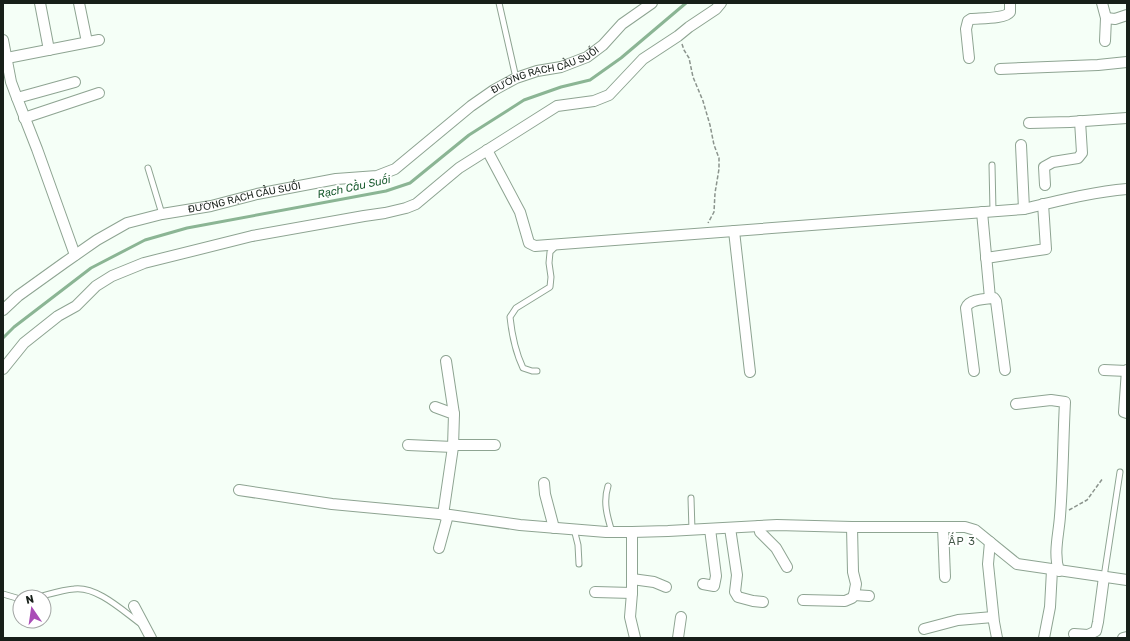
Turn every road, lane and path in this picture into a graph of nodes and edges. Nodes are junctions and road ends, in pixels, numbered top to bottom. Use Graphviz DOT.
graph roads {
  1 [pos="40,3"];
  2 [pos="79,3"];
  3 [pos="499,3"];
  4 [pos="652,3"];
  5 [pos="721,3"];
  6 [pos="1010,3"];
  7 [pos="1102,3"];
  8 [pos="1127,15"];
  9 [pos="1106,18"];
  10 [pos="679,36"];
  11 [pos="3,40"];
  12 [pos="100,40"];
  13 [pos="1105,41"];
  14 [pos="87,42"];
  15 [pos="49,50"];
  16 [pos="7,58"];
  17 [pos="969,58"];
  18 [pos="1127,62"];
  19 [pos="1000,69"];
  20 [pos="516,78"];
  21 [pos="75,82"];
  22 [pos="99,93"];
  23 [pos="17,98"];
  24 [pos="24,118"];
  25 [pos="1127,118"];
  26 [pos="1080,121"];
  27 [pos="1029,123"];
  28 [pos="1021,145"];
  29 [pos="487,150"];
  30 [pos="992,165"];
  31 [pos="148,168"];
  32 [pos="1045,185"];
  33 [pos="1127,189"];
  34 [pos="1043,204"];
  35 [pos="1024,209"];
  36 [pos="993,211"];
  37 [pos="982,212"];
  38 [pos="162,214"];
  39 [pos="734,231"];
  40 [pos="708,233"];
  41 [pos="557,245"];
  42 [pos="75,255"];
  43 [pos="986,258"];
  44 [pos="990,298"];
  45 [pos="3,310"];
  46 [pos="446,361"];
  47 [pos="3,368"];
  48 [pos="1005,370"];
  49 [pos="1104,370"];
  50 [pos="1127,370"];
  51 [pos="537,371"];
  52 [pos="974,371"];
  53 [pos="750,372"];
  54 [pos="1016,404"];
  55 [pos="435,407"];
  56 [pos="1127,413"];
  57 [pos="454,414"];
  58 [pos="408,445"];
  59 [pos="495,445"];
  60 [pos="453,446"];
  61 [pos="1120,472"];
  62 [pos="1103,478"];
  63 [pos="544,483"];
  64 [pos="608,486"];
  65 [pos="240,490"];
  66 [pos="691,498"];
  67 [pos="1060,514"];
  68 [pos="445,515"];
  69 [pos="759,526"];
  70 [pos="943,527"];
  71 [pos="554,528"];
  72 [pos="730,528"];
  73 [pos="852,528"];
  74 [pos="574,529"];
  75 [pos="710,529"];
  76 [pos="692,530"];
  77 [pos="612,532"];
  78 [pos="632,532"];
  79 [pos="990,542"];
  80 [pos="439,548"];
  81 [pos="579,564"];
  82 [pos="787,567"];
  83 [pos="1056,570"];
  84 [pos="945,577"];
  85 [pos="1104,577"];
  86 [pos="632,580"];
  87 [pos="1127,580"];
  88 [pos="703,584"];
  89 [pos="666,587"];
  90 [pos="595,592"];
  91 [pos="632,593"];
  92 [pos="52,594"];
  93 [pos="854,595"];
  94 [pos="869,596"];
  95 [pos="803,600"];
  96 [pos="763,602"];
  97 [pos="134,606"];
  98 [pos="681,617"];
  99 [pos="993,617"];
  100 [pos="145,626"];
  101 [pos="924,629"];
  102 [pos="1074,634"];
  103 [pos="151,638"];
  104 [pos="635,638"];
  105 [pos="678,638"];
  106 [pos="997,638"];
  107 [pos="1044,638"];
  108 [pos="1123,638"];
  109 [pos="1127,638"];
  1 -- 15 [label="street"];
  2 -- 14 [label="street"];
  3 -- 20 [label="lane"];
  4 -- 20 [label="street, ĐƯỜNG RẠCH CẦU SUỐI"];
  5 -- 10 [label="street"];
  6 -- 17 [label="street"];
  7 -- 9 [label="street"];
  8 -- 9 [label="street"];
  9 -- 13 [label="street"];
  10 -- 29 [label="street"];
  10 -- 40 [label="path"];
  11 -- 16 [label="street"];
  12 -- 14 [label="street"];
  14 -- 15 [label="street"];
  15 -- 16 [label="street"];
  16 -- 23 [label="street"];
  18 -- 19 [label="street"];
  20 -- 38 [label="street, ĐƯỜNG RẠCH CẦU SUỐI"];
  21 -- 23 [label="street"];
  22 -- 24 [label="street"];
  23 -- 24 [label="street"];
  24 -- 42 [label="street"];
  25 -- 26 [label="street"];
  26 -- 27 [label="street"];
  26 -- 32 [label="street"];
  28 -- 35 [label="street"];
  29 -- 41 [label="street"];
  29 -- 47 [label="street"];
  30 -- 36 [label="lane"];
  31 -- 38 [label="lane"];
  33 -- 34 [label="street"];
  34 -- 35 [label="street"];
  34 -- 43 [label="street"];
  35 -- 36 [label="street"];
  36 -- 37 [label="street"];
  37 -- 39 [label="street"];
  37 -- 43 [label="street"];
  38 -- 42 [label="street, ĐƯỜNG RẠCH CẦU SUỐI"];
  39 -- 40 [label="street"];
  39 -- 53 [label="street"];
  40 -- 41 [label="street"];
  41 -- 51 [label="lane"];
  42 -- 45 [label="street, ĐƯỜNG RẠCH CẦU SUỐI"];
  43 -- 44 [label="street"];
  44 -- 48 [label="street"];
  44 -- 52 [label="street"];
  46 -- 57 [label="street"];
  49 -- 50 [label="street"];
  50 -- 56 [label="street"];
  54 -- 67 [label="street"];
  55 -- 57 [label="street"];
  57 -- 60 [label="street"];
  58 -- 60 [label="street"];
  59 -- 60 [label="street"];
  60 -- 68 [label="street"];
  61 -- 85 [label="lane"];
  62 -- 67 [label="path"];
  63 -- 71 [label="street"];
  64 -- 77 [label="lane"];
  65 -- 68 [label="street"];
  66 -- 76 [label="lane"];
  67 -- 83 [label="street"];
  68 -- 71 [label="street"];
  68 -- 80 [label="street"];
  69 -- 72 [label="street"];
  69 -- 73 [label="street"];
  69 -- 82 [label="street"];
  70 -- 73 [label="street"];
  70 -- 79 [label="street"];
  70 -- 84 [label="street"];
  71 -- 74 [label="street"];
  72 -- 75 [label="street"];
  72 -- 96 [label="street"];
  73 -- 93 [label="street"];
  74 -- 77 [label="street"];
  74 -- 81 [label="lane"];
  75 -- 76 [label="street"];
  75 -- 88 [label="street"];
  76 -- 78 [label="street"];
  77 -- 78 [label="street"];
  78 -- 86 [label="street"];
  79 -- 83 [label="street"];
  79 -- 99 [label="street"];
  83 -- 85 [label="street"];
  83 -- 107 [label="street"];
  85 -- 87 [label="street"];
  85 -- 102 [label="street"];
  86 -- 89 [label="street"];
  86 -- 91 [label="street"];
  90 -- 91 [label="street"];
  91 -- 104 [label="street"];
  92 -- 100 [label="lane"];
  93 -- 94 [label="street"];
  93 -- 95 [label="street"];
  97 -- 100 [label="street"];
  98 -- 105 [label="street"];
  99 -- 101 [label="street"];
  99 -- 106 [label="street"];
  100 -- 103 [label="street"];
  108 -- 109 [label="street"];
}
